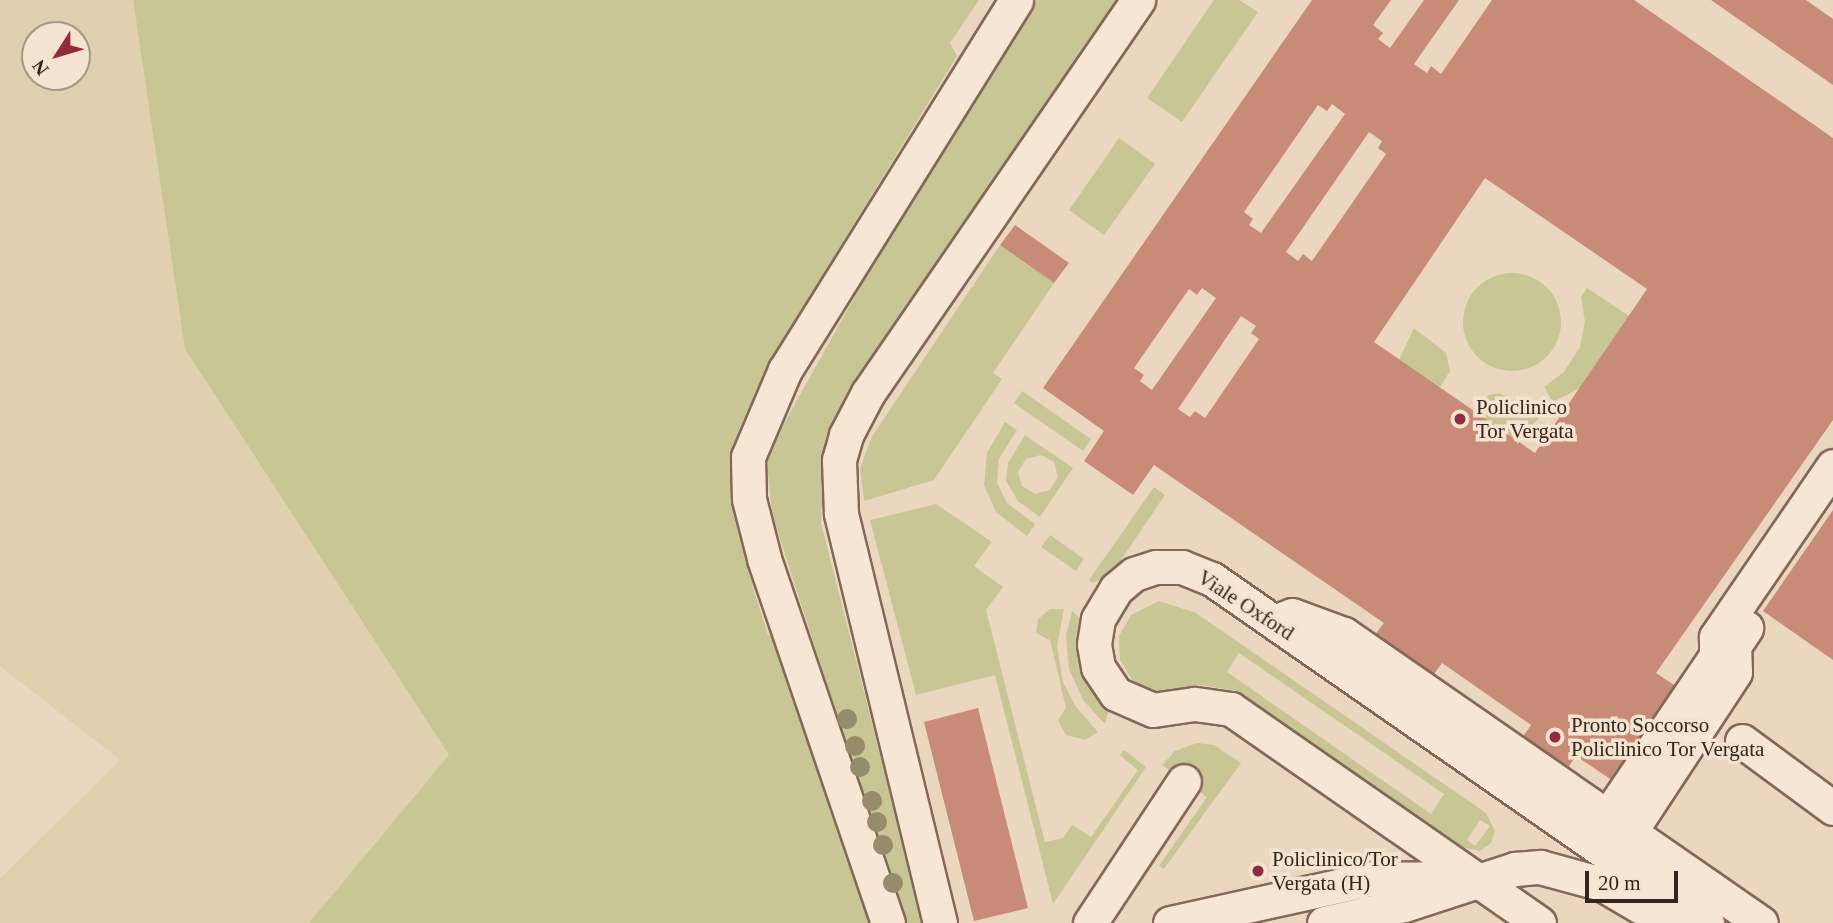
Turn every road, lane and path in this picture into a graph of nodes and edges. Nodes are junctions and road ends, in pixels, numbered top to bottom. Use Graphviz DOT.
graph roads {
  1 [pos="1016,0"];
  2 [pos="1138,0"];
  3 [pos="1833,466"];
  4 [pos="1833,498"];
  5 [pos="1274,622"];
  6 [pos="1742,741"];
  7 [pos="1184,781"];
  8 [pos="1833,808"];
  9 [pos="1619,825"];
  10 [pos="1479,879"];
  11 [pos="888,923"];
  12 [pos="940,923"];
  13 [pos="1090,923"];
  14 [pos="1170,923"];
  15 [pos="1324,923"];
  16 [pos="1422,923"];
  17 [pos="1539,923"];
  18 [pos="1668,923"];
  19 [pos="1707,923"];
  20 [pos="1761,923"];
  1 -- 11 [label="lane"];
  2 -- 12 [label="lane"];
  3 -- 9 [label="lane"];
  4 -- 9 [label="lane"];
  5 -- 9 [label="lane"];
  5 -- 10 [label="lane, Viale Oxford"];
  5 -- 19 [label="lane, Viale Oxford"];
  6 -- 8 [label="lane"];
  7 -- 13 [label="lane"];
  9 -- 20 [label="lane"];
  10 -- 14 [label="lane"];
  10 -- 15 [label="lane"];
  10 -- 16 [label="lane"];
  10 -- 17 [label="lane, Viale Oxford"];
  10 -- 18 [label="lane"];
}
